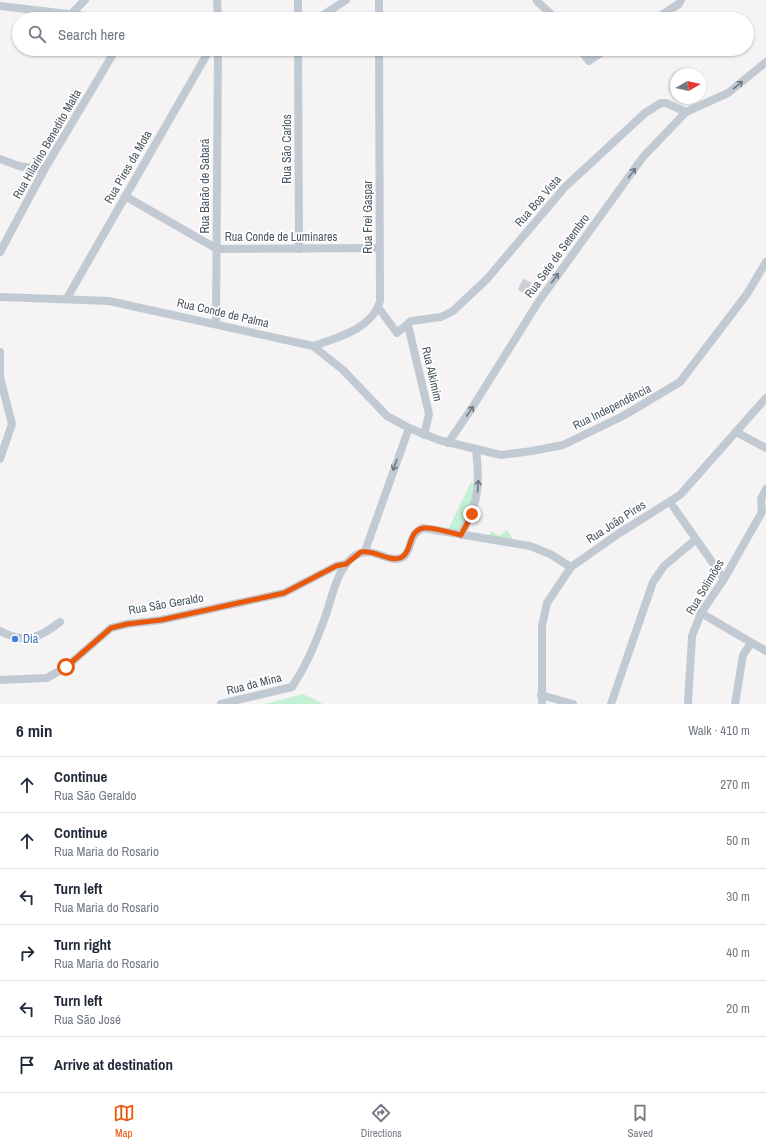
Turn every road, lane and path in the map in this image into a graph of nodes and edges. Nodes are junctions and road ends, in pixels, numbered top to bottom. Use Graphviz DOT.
graph roads {
  1 [pos="85,0"];
  2 [pos="217,0"];
  3 [pos="298,0"];
  4 [pos="346,0"];
  5 [pos="379,0"];
  6 [pos="682,0"];
  7 [pos="538,1"];
  8 [pos="0,6"];
  9 [pos="47,12"];
  10 [pos="73,12"];
  11 [pos="218,12"];
  12 [pos="298,12"];
  13 [pos="328,12"];
  14 [pos="379,12"];
  15 [pos="549,12"];
  16 [pos="666,12"];
  17 [pos="112,56"];
  18 [pos="206,56"];
  19 [pos="218,56"];
  20 [pos="298,56"];
  21 [pos="379,56"];
  22 [pos="586,56"];
  23 [pos="597,56"];
  24 [pos="766,62"];
  25 [pos="686,112"];
  26 [pos="0,159"];
  27 [pos="44,170"];
  28 [pos="125,196"];
  29 [pos="380,248"];
  30 [pos="217,249"];
  31 [pos="300,249"];
  32 [pos="0,252"];
  33 [pos="766,262"];
  34 [pos="0,297"];
  35 [pos="67,298"];
  36 [pos="378,307"];
  37 [pos="216,323"];
  38 [pos="410,323"];
  39 [pos="313,346"];
  40 [pos="0,352"];
  41 [pos="766,398"];
  42 [pos="409,428"];
  43 [pos="736,432"];
  44 [pos="424,435"];
  45 [pos="448,443"];
  46 [pos="766,448"];
  47 [pos="476,449"];
  48 [pos="0,459"];
  49 [pos="766,489"];
  50 [pos="670,502"];
  51 [pos="461,535"];
  52 [pos="695,540"];
  53 [pos="365,551"];
  54 [pos="346,564"];
  55 [pos="571,567"];
  56 [pos="724,579"];
  57 [pos="701,613"];
  58 [pos="60,622"];
  59 [pos="0,632"];
  60 [pos="751,643"];
  61 [pos="766,651"];
  62 [pos="0,680"];
  63 [pos="541,695"];
  64 [pos="221,704"];
  65 [pos="542,704"];
  66 [pos="573,704"];
  67 [pos="611,704"];
  68 [pos="688,704"];
  69 [pos="736,704"];
  1 -- 10 [label="street"];
  2 -- 11 [label="street"];
  3 -- 12 [label="street"];
  4 -- 13 [label="street"];
  5 -- 14 [label="street"];
  6 -- 16 [label="street"];
  7 -- 15 [label="street"];
  8 -- 9 [label="street"];
  17 -- 27 [label="street, Rua Hilarino Benedito Malta"];
  18 -- 28 [label="street, Rua Pires da Mota"];
  19 -- 30 [label="street, Rua Barão de Sabará"];
  20 -- 31 [label="street, Rua São Carlos"];
  21 -- 29 [label="street, Rua Frei Gaspar"];
  22 -- 23 [label="street"];
  25 -- 24 [label="street, Rua Sete de Setembro, one-way"];
  25 -- 38 [label="street, Rua Boa Vista"];
  45 -- 25 [label="street, Rua Sete de Setembro, one-way"];
  26 -- 27 [label="street"];
  27 -- 32 [label="street, Rua Hilarino Benedito Malta"];
  28 -- 30 [label="street, Rua Conde de Luminares"];
  28 -- 35 [label="street, Rua Pires da Mota"];
  29 -- 31 [label="street, Rua Conde de Luminares"];
  29 -- 36 [label="street, Rua Frei Gaspar"];
  30 -- 31 [label="street, Rua Conde de Luminares"];
  30 -- 37 [label="street, Rua Barão de Sabará"];
  33 -- 47 [label="street, Rua Independência"];
  34 -- 35 [label="street, Rua Conde de Palma"];
  35 -- 37 [label="street, Rua Conde de Palma"];
  36 -- 38 [label="street"];
  36 -- 39 [label="street"];
  37 -- 39 [label="street, Rua Conde de Palma"];
  38 -- 44 [label="street, Rua Alkimim"];
  39 -- 42 [label="street, Rua Conde de Palma"];
  40 -- 48 [label="street"];
  41 -- 43 [label="street, Rua João Pires"];
  42 -- 44 [label="street, Rua Independência"];
  42 -- 53 [label="street, one-way"];
  43 -- 46 [label="street"];
  43 -- 50 [label="street, Rua João Pires"];
  44 -- 45 [label="street, Rua Independência"];
  45 -- 47 [label="street, Rua Independência"];
  51 -- 47 [label="street, one-way"];
  49 -- 56 [label="street, Rua Solimões"];
  50 -- 52 [label="street"];
  50 -- 55 [label="street, Rua João Pires"];
  51 -- 53 [label="street"];
  51 -- 55 [label="street"];
  52 -- 56 [label="street"];
  52 -- 67 [label="street"];
  53 -- 54 [label="street"];
  54 -- 62 [label="street, Rua São Geraldo"];
  54 -- 64 [label="street, Rua da Mina"];
  55 -- 63 [label="street, Rua João Pires"];
  56 -- 57 [label="street, Rua Solimões"];
  57 -- 60 [label="street"];
  57 -- 68 [label="street, Rua Solimões"];
  58 -- 59 [label="street"];
  60 -- 61 [label="street"];
  60 -- 69 [label="street"];
  63 -- 65 [label="street, Rua João Pires"];
  63 -- 66 [label="street"];
}
